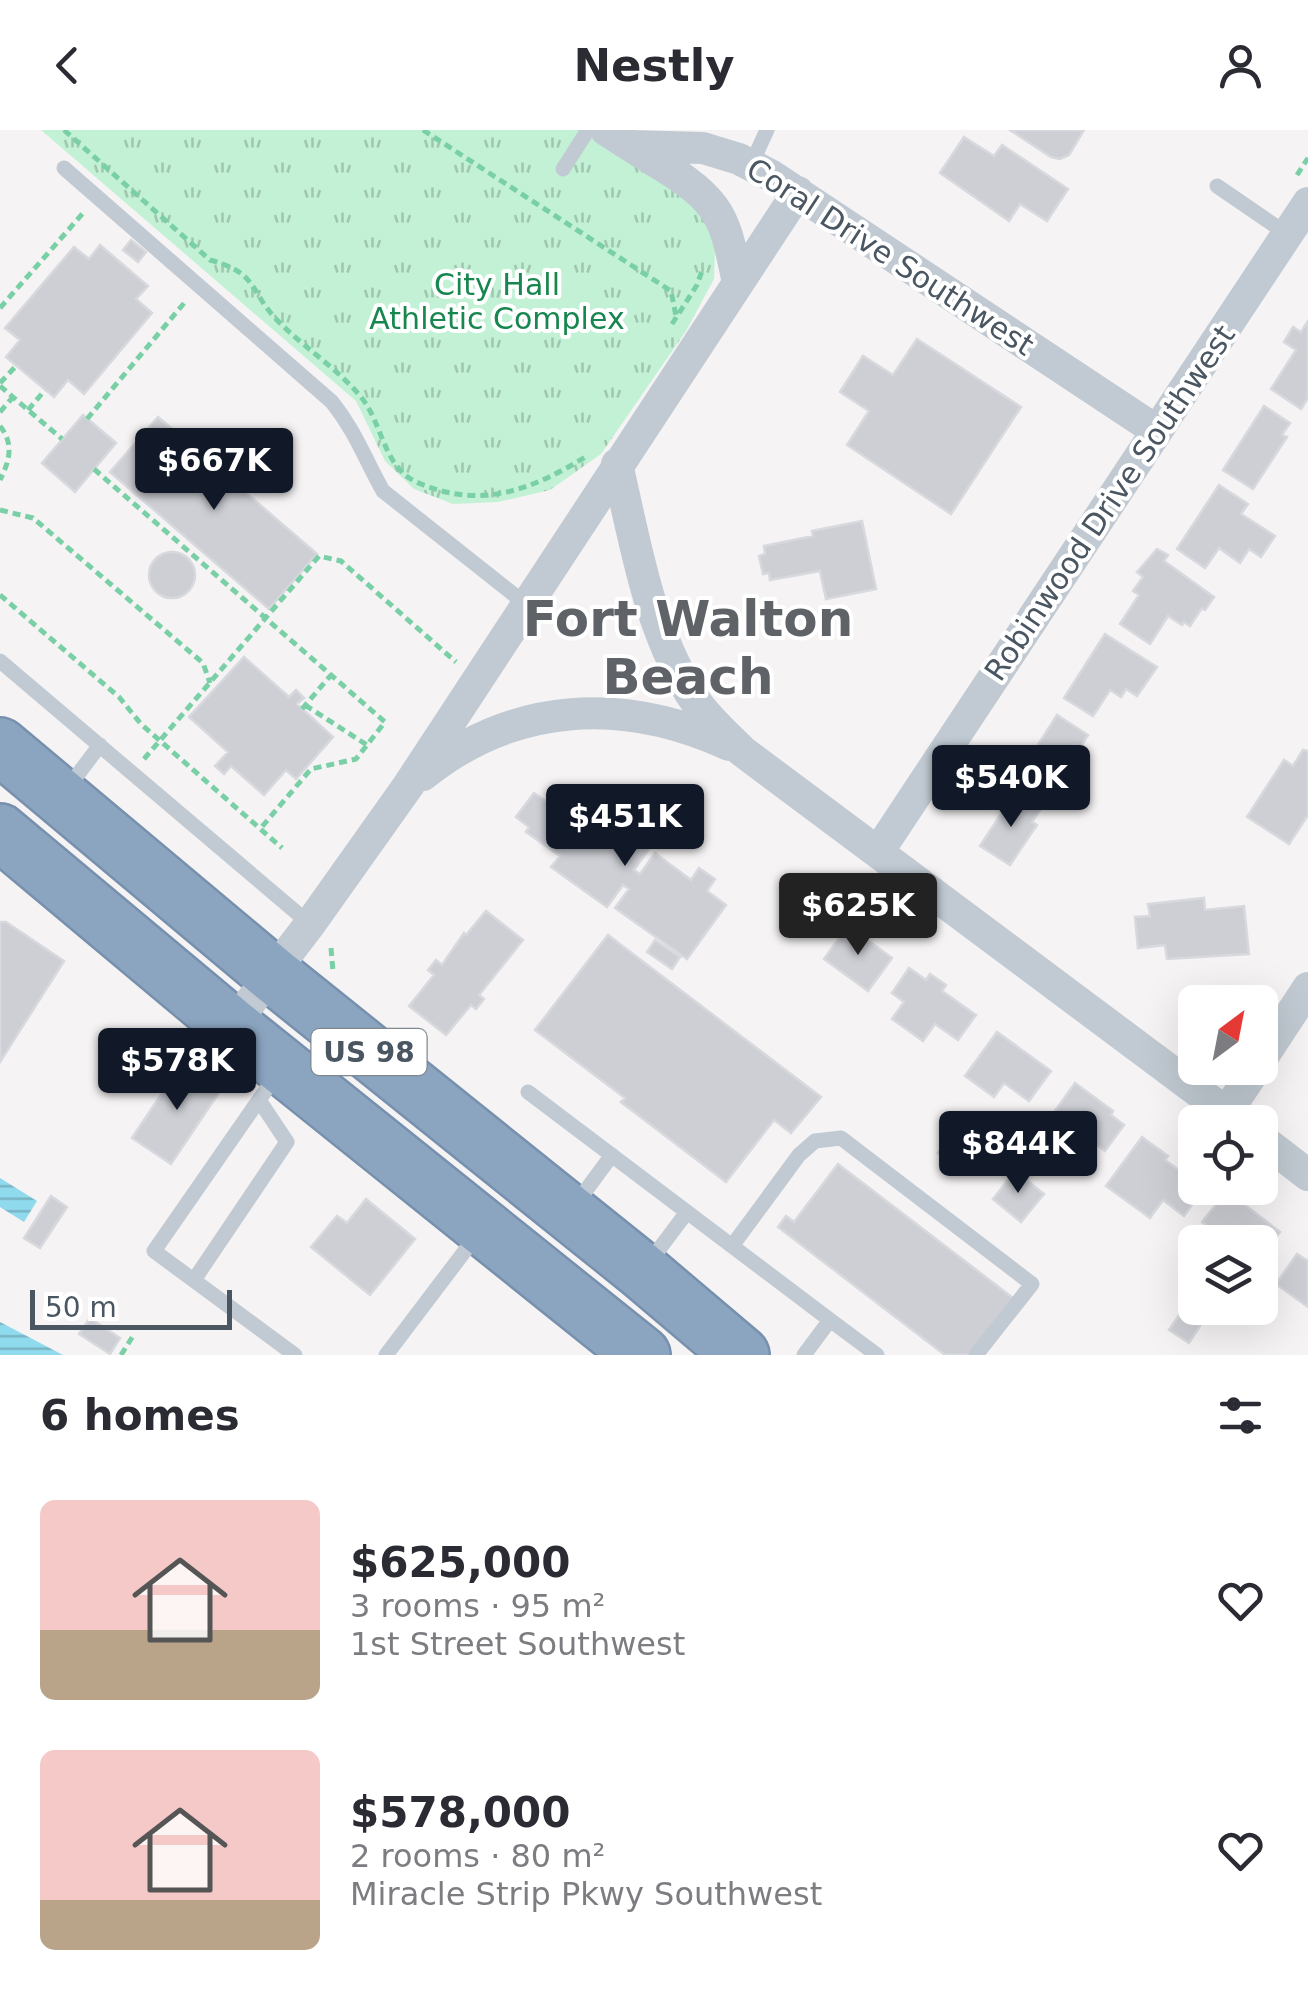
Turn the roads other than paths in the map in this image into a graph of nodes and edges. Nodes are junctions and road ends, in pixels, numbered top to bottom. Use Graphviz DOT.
graph roads {
  1 [pos="588,130"];
  2 [pos="767,130"];
  3 [pos="619,138"];
  4 [pos="752,166"];
  5 [pos="64,168"];
  6 [pos="563,169"];
  7 [pos="1217,186"];
  8 [pos="798,192"];
  9 [pos="1308,203"];
  10 [pos="1288,234"];
  11 [pos="738,282"];
  12 [pos="1157,432"];
  13 [pos="600,454"];
  14 [pos="527,605"];
  15 [pos="0,661"];
  16 [pos="100,745"];
  17 [pos="0,746"];
  18 [pos="742,752"];
  19 [pos="408,786"];
  20 [pos="60,797"];
  21 [pos="0,832"];
  22 [pos="878,852"];
  23 [pos="321,929"];
  24 [pos="272,974"];
  25 [pos="1308,988"];
  26 [pos="232,1026"];
  27 [pos="1278,1034"];
  28 [pos="271,1083"];
  29 [pos="528,1092"];
  30 [pos="1215,1105"];
  31 [pos="1278,1152"];
  32 [pos="612,1155"];
  33 [pos="1308,1174"];
  34 [pos="570,1212"];
  35 [pos="687,1212"];
  36 [pos="482,1228"];
  37 [pos="732,1246"];
  38 [pos="642,1271"];
  39 [pos="194,1280"];
  40 [pos="830,1320"];
  41 [pos="294,1355"];
  42 [pos="386,1355"];
  43 [pos="642,1355"];
  44 [pos="741,1355"];
  45 [pos="804,1355"];
  46 [pos="877,1355"];
  47 [pos="976,1355"];
  1 -- 6 [label="lane"];
  2 -- 4 [label="lane"];
  3 -- 4 [label="street, Coral Drive Southwest"];
  3 -- 11 [label="street"];
  4 -- 8 [label="street, Coral Drive Southwest"];
  5 -- 14 [label="lane"];
  7 -- 10 [label="lane"];
  8 -- 11 [label="street"];
  8 -- 12 [label="street, Coral Drive Southwest"];
  9 -- 10 [label="street, Robinwood Drive Southwest"];
  10 -- 12 [label="street, Robinwood Drive Southwest"];
  11 -- 13 [label="street"];
  12 -- 22 [label="street, Robinwood Drive Southwest"];
  13 -- 14 [label="street"];
  13 -- 18 [label="street"];
  14 -- 19 [label="street"];
  15 -- 16 [label="lane"];
  16 -- 20 [label="lane"];
  16 -- 23 [label="lane"];
  17 -- 20 [label="highway, US 98"];
  18 -- 19 [label="street"];
  18 -- 22 [label="street"];
  19 -- 23 [label="street"];
  20 -- 24 [label="highway, US 98"];
  21 -- 26 [label="highway, US 98"];
  22 -- 30 [label="street"];
  23 -- 24 [label="street"];
  24 -- 26 [label="street"];
  24 -- 34 [label="highway, US 98"];
  25 -- 27 [label="street"];
  26 -- 28 [label="highway, US 98"];
  28 -- 36 [label="highway, US 98"];
  28 -- 39 [label="lane"];
  28 -- 39 [label="lane"];
  29 -- 32 [label="lane"];
  31 -- 33 [label="street"];
  32 -- 34 [label="lane"];
  32 -- 35 [label="lane"];
  34 -- 38 [label="highway, US 98"];
  35 -- 37 [label="lane"];
  35 -- 38 [label="lane"];
  36 -- 42 [label="lane"];
  36 -- 43 [label="highway, US 98"];
  37 -- 40 [label="lane"];
  37 -- 47 [label="lane"];
  38 -- 44 [label="highway, US 98"];
  39 -- 41 [label="lane"];
  40 -- 45 [label="lane"];
  40 -- 46 [label="lane"];
}
